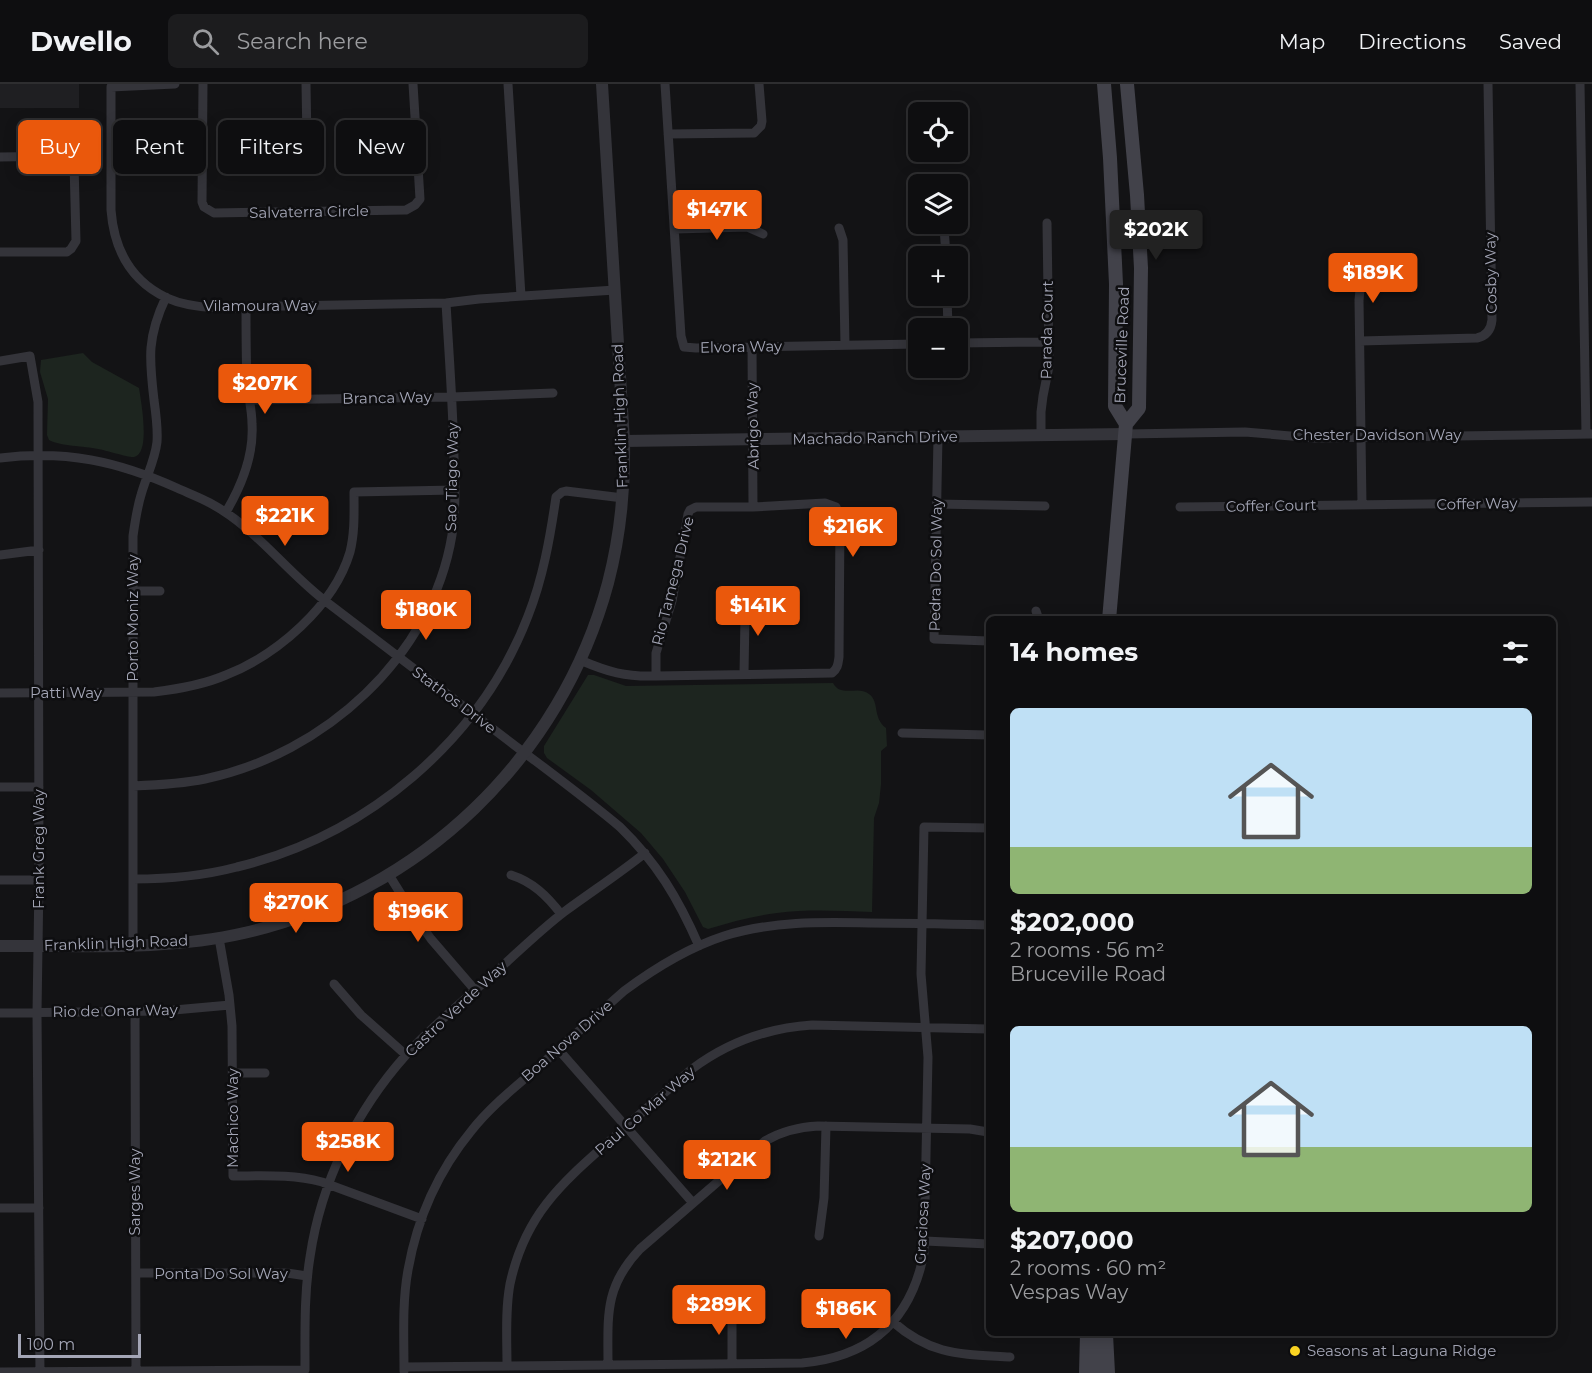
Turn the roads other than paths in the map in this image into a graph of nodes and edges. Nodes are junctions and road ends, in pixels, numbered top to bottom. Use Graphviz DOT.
graph roads {
  1 [pos="175,84"];
  2 [pos="203,84"];
  3 [pos="306,84"];
  4 [pos="413,84"];
  5 [pos="508,84"];
  6 [pos="602,84"];
  7 [pos="665,84"];
  8 [pos="759,84"];
  9 [pos="1104,84"];
  10 [pos="1127,84"];
  11 [pos="1488,84"];
  12 [pos="1580,84"];
  13 [pos="307,120"];
  14 [pos="668,134"];
  15 [pos="0,157"];
  16 [pos="1047,224"];
  17 [pos="839,228"];
  18 [pos="675,229"];
  19 [pos="763,234"];
  20 [pos="0,252"];
  21 [pos="1366,263"];
  22 [pos="615,290"];
  23 [pos="522,296"];
  24 [pos="166,297"];
  25 [pos="446,303"];
  26 [pos="246,307"];
  27 [pos="1360,341"];
  28 [pos="1049,342"];
  29 [pos="968,343"];
  30 [pos="908,344"];
  31 [pos="845,345"];
  32 [pos="752,346"];
  33 [pos="0,361"];
  34 [pos="553,393"];
  35 [pos="452,397"];
  36 [pos="250,400"];
  37 [pos="1126,429"];
  38 [pos="1589,434"];
  39 [pos="1041,435"];
  40 [pos="938,437"];
  41 [pos="1361,438"];
  42 [pos="753,440"];
  43 [pos="624,441"];
  44 [pos="39,455"];
  45 [pos="0,458"];
  46 [pos="148,475"];
  47 [pos="455,490"];
  48 [pos="623,498"];
  49 [pos="1592,502"];
  50 [pos="937,504"];
  51 [pos="1362,505"];
  52 [pos="1045,506"];
  53 [pos="753,507"];
  54 [pos="1180,507"];
  55 [pos="226,512"];
  56 [pos="39,550"];
  57 [pos="0,555"];
  58 [pos="132,591"];
  59 [pos="160,591"];
  60 [pos="324,600"];
  61 [pos="741,604"];
  62 [pos="1109,616"];
  63 [pos="986,641"];
  64 [pos="398,657"];
  65 [pos="580,660"];
  66 [pos="744,674"];
  67 [pos="656,676"];
  68 [pos="0,693"];
  69 [pos="39,693"];
  70 [pos="133,693"];
  71 [pos="473,714"];
  72 [pos="902,733"];
  73 [pos="986,735"];
  74 [pos="525,753"];
  75 [pos="133,786"];
  76 [pos="0,787"];
  77 [pos="39,787"];
  78 [pos="986,828"];
  79 [pos="645,853"];
  80 [pos="389,875"];
  81 [pos="511,875"];
  82 [pos="133,879"];
  83 [pos="0,880"];
  84 [pos="39,880"];
  85 [pos="561,914"];
  86 [pos="922,924"];
  87 [pos="986,925"];
  88 [pos="219,938"];
  89 [pos="39,945"];
  90 [pos="133,945"];
  91 [pos="0,946"];
  92 [pos="699,946"];
  93 [pos="334,984"];
  94 [pos="475,990"];
  95 [pos="230,1005"];
  96 [pos="135,1012"];
  97 [pos="0,1013"];
  98 [pos="37,1013"];
  99 [pos="925,1027"];
  100 [pos="986,1029"];
  101 [pos="558,1049"];
  102 [pos="406,1055"];
  103 [pos="233,1073"];
  104 [pos="265,1073"];
  105 [pos="826,1126"];
  106 [pos="626,1127"];
  107 [pos="927,1128"];
  108 [pos="986,1132"];
  109 [pos="328,1185"];
  110 [pos="693,1203"];
  111 [pos="0,1208"];
  112 [pos="39,1208"];
  113 [pos="422,1219"];
  114 [pos="819,1236"];
  115 [pos="925,1241"];
  116 [pos="986,1244"];
  117 [pos="136,1273"];
  118 [pos="307,1276"];
  119 [pos="732,1309"];
  120 [pos="892,1322"];
  121 [pos="1087,1336"];
  122 [pos="1098,1336"];
  123 [pos="1106,1336"];
  124 [pos="1010,1357"];
  125 [pos="732,1363"];
  126 [pos="608,1365"];
  127 [pos="507,1366"];
  128 [pos="404,1370"];
  129 [pos="0,1372"];
  130 [pos="40,1372"];
  131 [pos="136,1372"];
  132 [pos="1086,1373"];
  133 [pos="1098,1373"];
  134 [pos="1108,1373"];
  1 -- 24 [label="street, Vilamoura Way"];
  2 -- 4 [label="street, Salvaterra Circle"];
  3 -- 13 [label="street"];
  5 -- 23 [label="street"];
  6 -- 22 [label="street, Franklin High Road"];
  7 -- 14 [label="street, Elvora Way"];
  8 -- 14 [label="street"];
  9 -- 37 [label="main road, Bruceville Road"];
  10 -- 37 [label="main road, Bruceville Road"];
  11 -- 27 [label="street, Cosby Way"];
  12 -- 38 [label="street"];
  14 -- 18 [label="street, Elvora Way"];
  15 -- 20 [label="street"];
  16 -- 28 [label="street, Parada Court"];
  17 -- 31 [label="street"];
  18 -- 19 [label="street"];
  18 -- 32 [label="street, Elvora Way"];
  21 -- 27 [label="street"];
  22 -- 23 [label="street, Vilamoura Way"];
  22 -- 43 [label="street, Franklin High Road"];
  23 -- 25 [label="street, Vilamoura Way"];
  24 -- 26 [label="street, Vilamoura Way"];
  24 -- 46 [label="street, Porto Moniz Way"];
  25 -- 26 [label="street, Vilamoura Way"];
  25 -- 35 [label="street, Sao Tiago Way"];
  26 -- 36 [label="street"];
  27 -- 41 [label="street"];
  28 -- 29 [label="street"];
  28 -- 39 [label="street, Parada Court"];
  30 -- 31 [label="street, Elvora Way"];
  31 -- 32 [label="street, Elvora Way"];
  32 -- 42 [label="street, Abrigo Way"];
  33 -- 44 [label="street, Frank Greg Way"];
  34 -- 35 [label="street, Branca Way"];
  35 -- 36 [label="street, Branca Way"];
  35 -- 47 [label="street, Sao Tiago Way"];
  36 -- 55 [label="street"];
  37 -- 39 [label="street, Machado Ranch Drive"];
  37 -- 41 [label="street, Chester Davidson Way"];
  37 -- 62 [label="main road, Bruceville Road"];
  38 -- 41 [label="street, Chester Davidson Way"];
  39 -- 40 [label="street, Machado Ranch Drive"];
  40 -- 42 [label="street, Machado Ranch Drive"];
  40 -- 50 [label="street, Pedra Do Sol Way"];
  41 -- 51 [label="street"];
  42 -- 43 [label="street, Machado Ranch Drive"];
  42 -- 53 [label="street, Abrigo Way"];
  43 -- 48 [label="street, Franklin High Road"];
  44 -- 45 [label="street, Stathos Drive"];
  44 -- 46 [label="street, Stathos Drive"];
  44 -- 56 [label="street, Frank Greg Way"];
  46 -- 55 [label="street, Stathos Drive"];
  46 -- 58 [label="street, Porto Moniz Way"];
  47 -- 60 [label="street, Patti Way"];
  47 -- 64 [label="street, Sao Tiago Way"];
  48 -- 65 [label="street, Franklin High Road"];
  48 -- 71 [label="street"];
  49 -- 51 [label="street, Coffer Way"];
  50 -- 52 [label="street"];
  50 -- 63 [label="street, Pedra Do Sol Way"];
  51 -- 54 [label="street, Coffer Court"];
  53 -- 66 [label="street, Rio Tamega Drive"];
  53 -- 67 [label="street, Rio Tamega Drive"];
  55 -- 60 [label="street, Stathos Drive"];
  56 -- 57 [label="street"];
  56 -- 69 [label="street, Frank Greg Way"];
  58 -- 59 [label="street"];
  58 -- 70 [label="street, Porto Moniz Way"];
  60 -- 64 [label="street, Stathos Drive"];
  60 -- 70 [label="street, Patti Way"];
  61 -- 66 [label="street"];
  64 -- 71 [label="street, Stathos Drive"];
  64 -- 75 [label="street, Sao Tiago Way"];
  65 -- 67 [label="street, Rio Tamega Drive"];
  65 -- 74 [label="street, Franklin High Road"];
  66 -- 67 [label="street, Rio Tamega Drive"];
  68 -- 69 [label="street, Patti Way"];
  69 -- 70 [label="street, Patti Way"];
  69 -- 77 [label="street, Frank Greg Way"];
  70 -- 75 [label="street, Porto Moniz Way"];
  71 -- 74 [label="street, Stathos Drive"];
  71 -- 82 [label="street"];
  72 -- 73 [label="street"];
  74 -- 79 [label="street, Stathos Drive"];
  74 -- 80 [label="street, Franklin High Road"];
  75 -- 82 [label="street, Porto Moniz Way"];
  76 -- 77 [label="street"];
  77 -- 84 [label="street, Frank Greg Way"];
  78 -- 86 [label="street"];
  79 -- 85 [label="street, Castro Verde Way"];
  79 -- 92 [label="street, Stathos Drive"];
  80 -- 88 [label="street, Franklin High Road"];
  80 -- 94 [label="street"];
  81 -- 85 [label="street"];
  82 -- 90 [label="street, Porto Moniz Way"];
  83 -- 84 [label="street"];
  84 -- 89 [label="street, Frank Greg Way"];
  85 -- 94 [label="street, Castro Verde Way"];
  86 -- 87 [label="street, Boa Nova Drive"];
  86 -- 92 [label="street, Boa Nova Drive"];
  86 -- 99 [label="street, Graciosa Way"];
  88 -- 90 [label="street, Franklin High Road"];
  88 -- 95 [label="street, Machico Way"];
  89 -- 90 [label="street, Franklin High Road"];
  89 -- 91 [label="street, Franklin High Road"];
  89 -- 98 [label="street, Frank Greg Way"];
  92 -- 101 [label="street, Boa Nova Drive"];
  93 -- 102 [label="street"];
  94 -- 102 [label="street, Castro Verde Way"];
  95 -- 96 [label="street, Rio de Onar Way"];
  95 -- 103 [label="street, Machico Way"];
  96 -- 98 [label="street, Rio de Onar Way"];
  96 -- 117 [label="street, Sarges Way"];
  97 -- 98 [label="street, Rio de Onar Way"];
  98 -- 112 [label="street, Frank Greg Way"];
  99 -- 100 [label="street, Paul Co Mar Way"];
  99 -- 106 [label="street, Paul Co Mar Way"];
  99 -- 107 [label="street, Graciosa Way"];
  101 -- 106 [label="street"];
  101 -- 113 [label="street, Boa Nova Drive"];
  102 -- 109 [label="street, Castro Verde Way"];
  103 -- 104 [label="street"];
  103 -- 109 [label="street, Machico Way"];
  105 -- 107 [label="street"];
  105 -- 110 [label="street"];
  105 -- 114 [label="street"];
  106 -- 110 [label="street"];
  106 -- 127 [label="street, Paul Co Mar Way"];
  107 -- 108 [label="street"];
  107 -- 115 [label="street, Graciosa Way"];
  109 -- 113 [label="street, Machico Way"];
  109 -- 118 [label="street, Castro Verde Way"];
  110 -- 126 [label="street"];
  111 -- 112 [label="street"];
  112 -- 130 [label="street, Frank Greg Way"];
  113 -- 128 [label="street, Boa Nova Drive"];
  115 -- 116 [label="street"];
  115 -- 120 [label="street, Graciosa Way"];
  117 -- 118 [label="street, Ponta Do Sol Way"];
  117 -- 131 [label="street, Sarges Way"];
  118 -- 131 [label="street, Castro Verde Way"];
  119 -- 125 [label="street"];
  120 -- 124 [label="street"];
  120 -- 125 [label="street, Graciosa Way"];
  121 -- 132 [label="main road"];
  122 -- 133 [label="main road"];
  123 -- 134 [label="main road"];
  125 -- 126 [label="street, Graciosa Way"];
  126 -- 127 [label="street, Graciosa Way"];
  127 -- 128 [label="street, Graciosa Way"];
  129 -- 130 [label="street, Castro Verde Way"];
  130 -- 131 [label="street, Castro Verde Way"];
}
